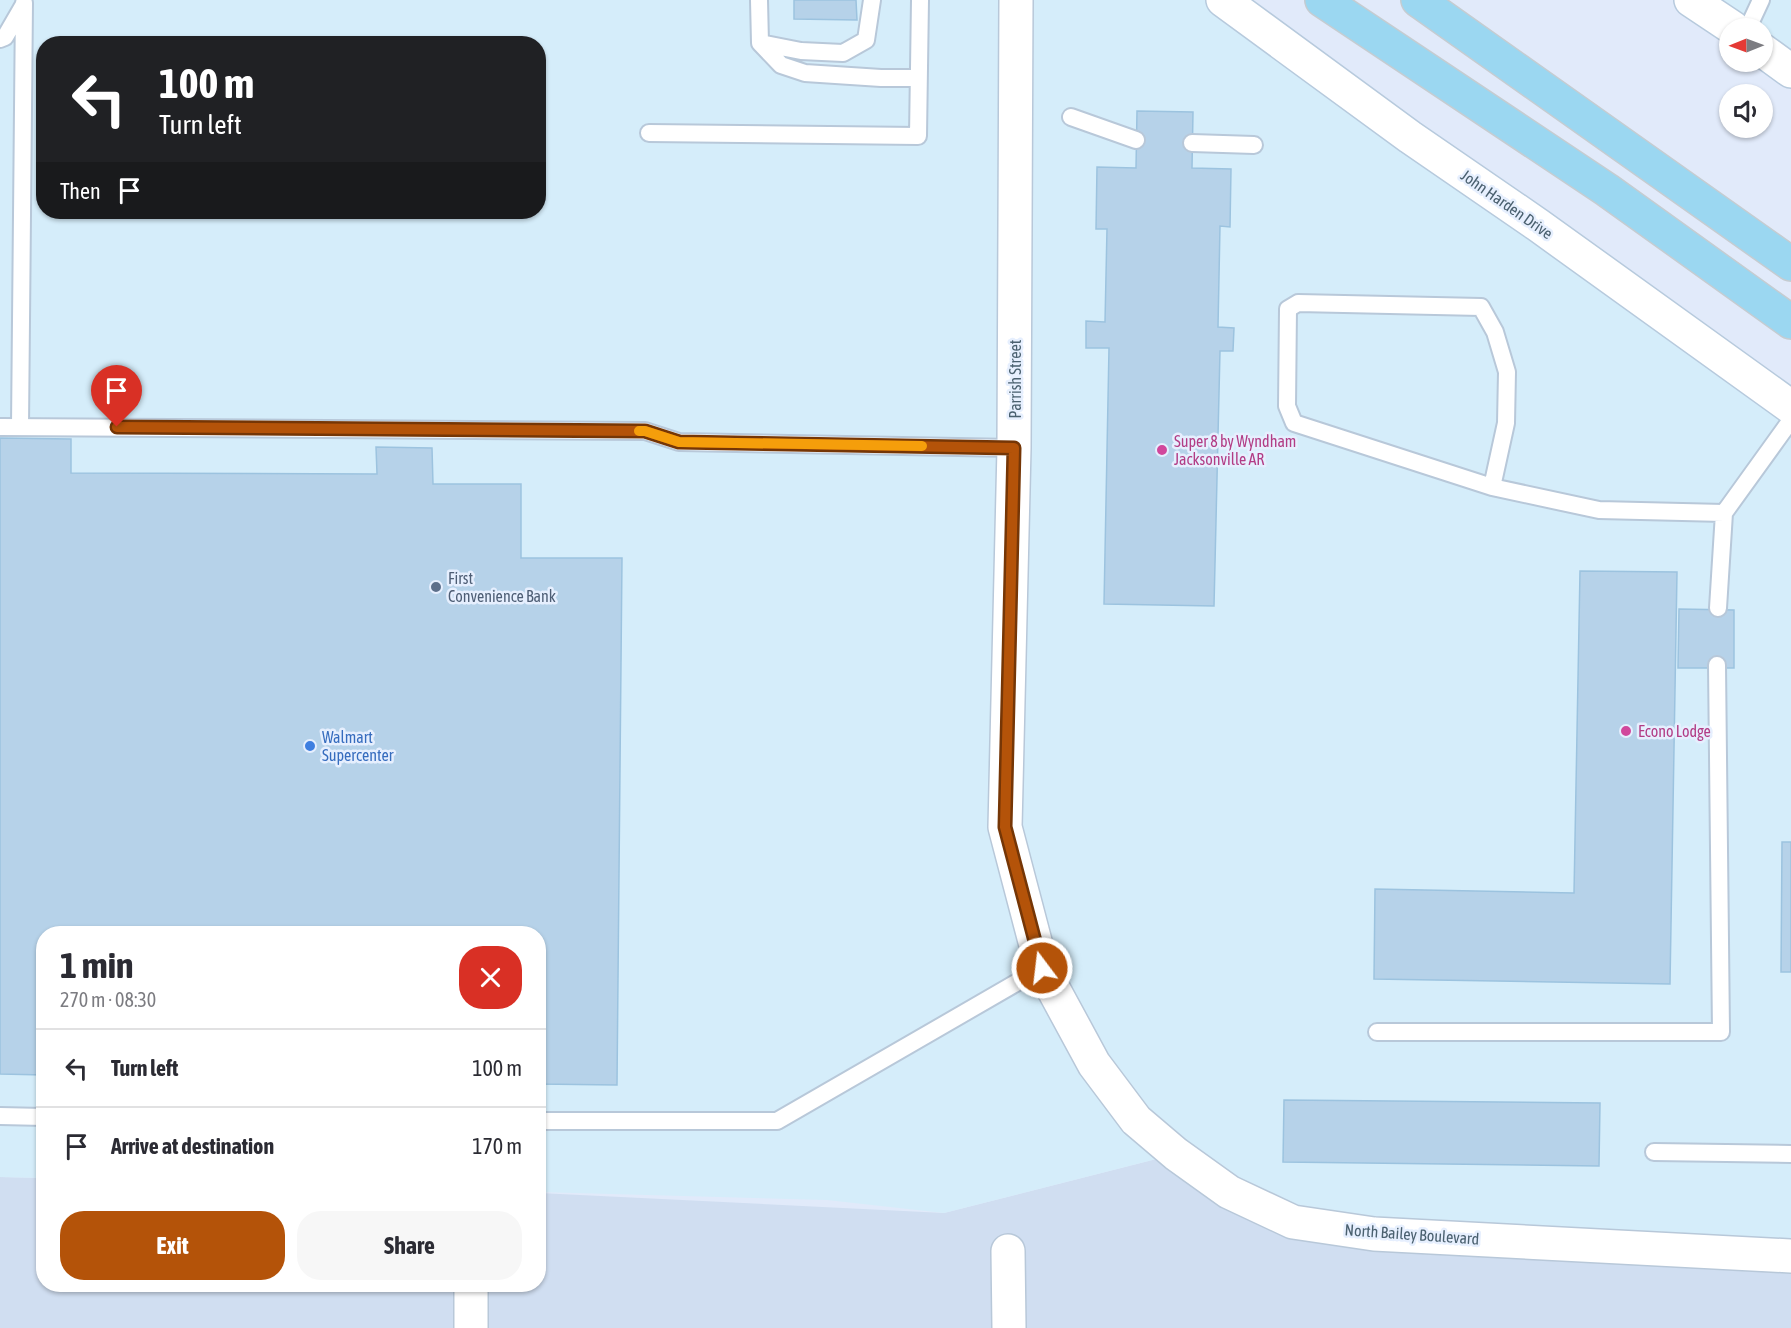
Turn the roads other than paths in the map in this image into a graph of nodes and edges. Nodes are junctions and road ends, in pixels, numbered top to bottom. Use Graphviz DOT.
graph roads {
  1 [pos="759,0"];
  2 [pos="872,0"];
  3 [pos="920,0"];
  4 [pos="1016,0"];
  5 [pos="1223,0"];
  6 [pos="1322,0"];
  7 [pos="1418,0"];
  8 [pos="1691,0"];
  9 [pos="1761,0"];
  10 [pos="24,2"];
  11 [pos="1753,18"];
  12 [pos="1719,19"];
  13 [pos="0,39"];
  14 [pos="760,44"];
  15 [pos="1773,58"];
  16 [pos="1791,71"];
  17 [pos="918,78"];
  18 [pos="1071,117"];
  19 [pos="649,133"];
  20 [pos="1136,140"];
  21 [pos="1192,143"];
  22 [pos="1254,145"];
  23 [pos="1791,264"];
  24 [pos="1791,322"];
  25 [pos="1791,407"];
  26 [pos="1791,420"];
  27 [pos="0,427"];
  28 [pos="21,427"];
  29 [pos="1014,448"];
  30 [pos="1492,487"];
  31 [pos="1724,513"];
  32 [pos="1718,608"];
  33 [pos="1717,665"];
  34 [pos="1042,968"];
  35 [pos="1377,1032"];
  36 [pos="0,1116"];
  37 [pos="36,1117"];
  38 [pos="546,1121"];
  39 [pos="1654,1152"];
  40 [pos="1791,1154"];
  41 [pos="1008,1251"];
  42 [pos="1791,1256"];
  43 [pos="471,1292"];
  44 [pos="471,1328"];
  45 [pos="1009,1328"];
  1 -- 14 [label="lane"];
  2 -- 14 [label="lane"];
  3 -- 17 [label="lane"];
  4 -- 29 [label="street, Parrish Street"];
  5 -- 25 [label="street, John Harden Drive"];
  6 -- 24 [label="highway"];
  7 -- 23 [label="highway"];
  8 -- 12 [label="street"];
  9 -- 11 [label="lane"];
  10 -- 13 [label="lane"];
  10 -- 28 [label="lane"];
  14 -- 17 [label="lane"];
  15 -- 16 [label="street"];
  17 -- 19 [label="lane"];
  18 -- 20 [label="lane"];
  21 -- 22 [label="lane"];
  26 -- 31 [label="lane"];
  27 -- 28 [label="lane"];
  28 -- 29 [label="lane"];
  29 -- 34 [label="street, Parrish Street"];
  30 -- 30 [label="lane"];
  30 -- 31 [label="lane"];
  31 -- 32 [label="lane"];
  33 -- 35 [label="lane"];
  34 -- 38 [label="lane"];
  34 -- 42 [label="street, North Bailey Boulevard"];
  36 -- 37 [label="lane"];
  39 -- 40 [label="lane"];
  41 -- 45 [label="street"];
  43 -- 44 [label="street"];
}
